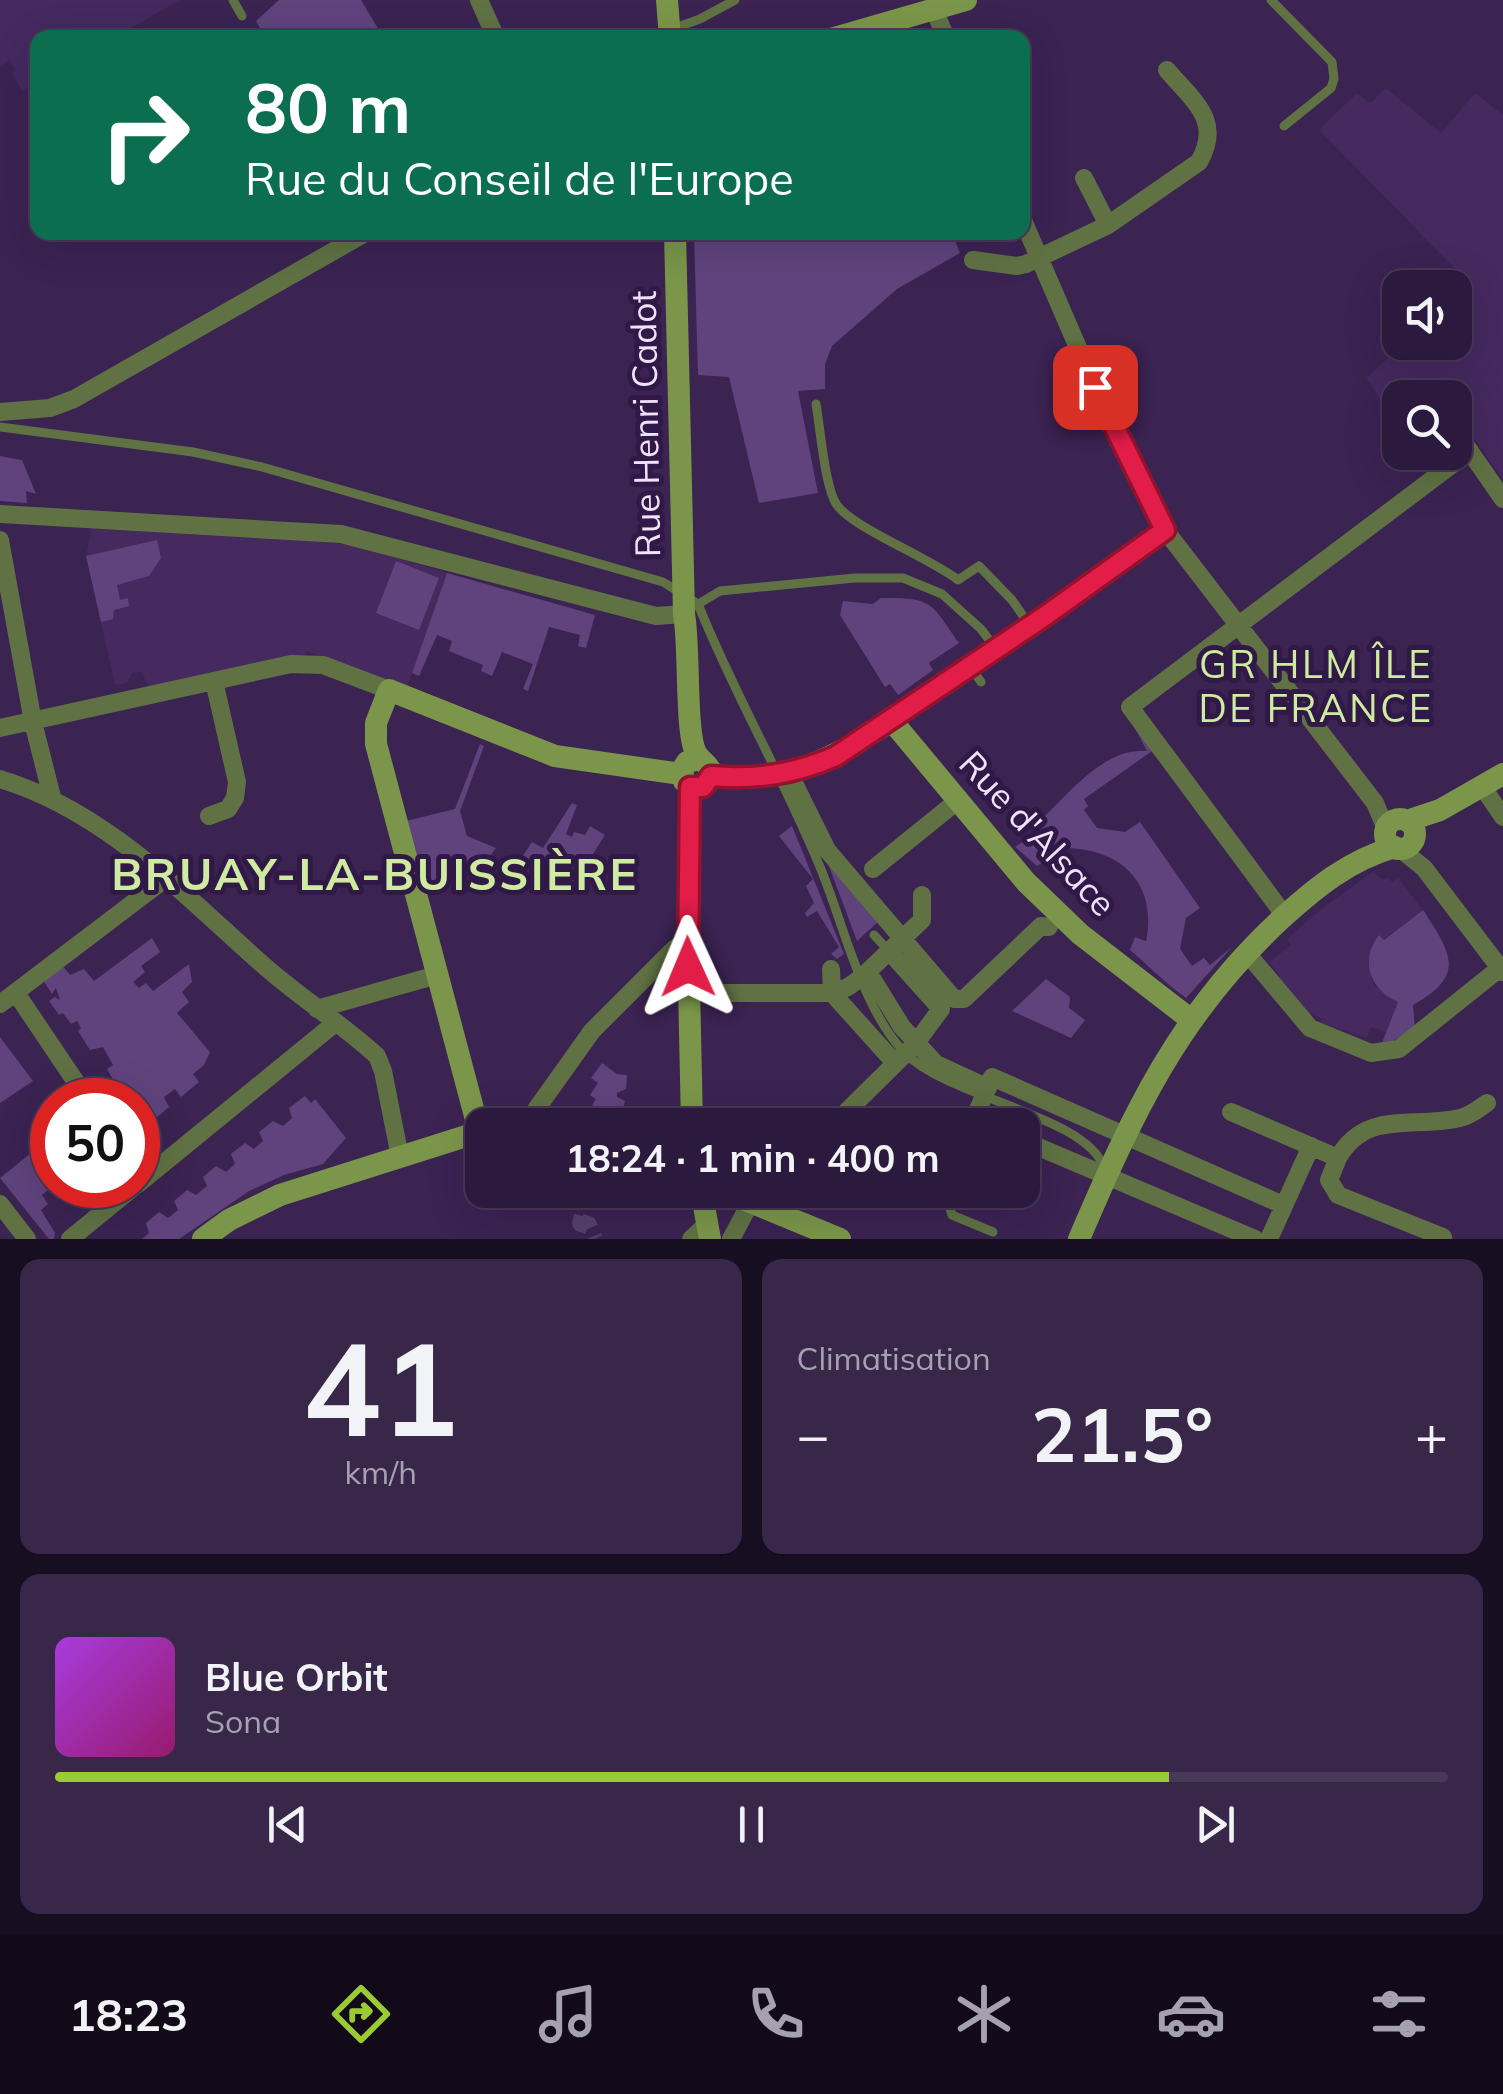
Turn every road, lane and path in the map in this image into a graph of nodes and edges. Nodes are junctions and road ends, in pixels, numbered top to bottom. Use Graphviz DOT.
graph roads {
  1 [pos="233,0"];
  2 [pos="479,0"];
  3 [pos="667,0"];
  4 [pos="735,0"];
  5 [pos="966,0"];
  6 [pos="1271,0"];
  7 [pos="934,9"];
  8 [pos="242,16"];
  9 [pos="492,30"];
  10 [pos="670,30"];
  11 [pos="678,30"];
  12 [pos="862,30"];
  13 [pos="943,30"];
  14 [pos="1167,70"];
  15 [pos="1284,126"];
  16 [pos="1084,178"];
  17 [pos="1108,226"];
  18 [pos="1030,236"];
  19 [pos="354,240"];
  20 [pos="675,240"];
  21 [pos="1040,258"];
  22 [pos="972,260"];
  23 [pos="816,404"];
  24 [pos="0,412"];
  25 [pos="0,427"];
  26 [pos="1472,454"];
  27 [pos="1444,470"];
  28 [pos="1503,499"];
  29 [pos="0,514"];
  30 [pos="1165,530"];
  31 [pos="0,540"];
  32 [pos="682,607"];
  33 [pos="1237,624"];
  34 [pos="1030,626"];
  35 [pos="996,649"];
  36 [pos="970,666"];
  37 [pos="214,681"];
  38 [pos="981,682"];
  39 [pos="389,690"];
  40 [pos="892,721"];
  41 [pos="33,722"];
  42 [pos="0,728"];
  43 [pos="693,773"];
  44 [pos="783,774"];
  45 [pos="1503,774"];
  46 [pos="0,778"];
  47 [pos="1482,786"];
  48 [pos="52,797"];
  49 [pos="956,802"];
  50 [pos="209,816"];
  51 [pos="1503,818"];
  52 [pos="1400,835"];
  53 [pos="873,869"];
  54 [pos="166,878"];
  55 [pos="922,895"];
  56 [pos="1285,916"];
  57 [pos="1054,921"];
  58 [pos="874,935"];
  59 [pos="688,940"];
  60 [pos="895,946"];
  61 [pos="1246,952"];
  62 [pos="831,969"];
  63 [pos="1501,970"];
  64 [pos="865,974"];
  65 [pos="436,975"];
  66 [pos="16,993"];
  67 [pos="724,993"];
  68 [pos="832,993"];
  69 [pos="0,1004"];
  70 [pos="318,1009"];
  71 [pos="942,1009"];
  72 [pos="1190,1020"];
  73 [pos="334,1024"];
  74 [pos="906,1053"];
  75 [pos="73,1078"];
  76 [pos="986,1092"];
  77 [pos="1487,1103"];
  78 [pos="474,1108"];
  79 [pos="537,1108"];
  80 [pos="693,1108"];
  81 [pos="850,1108"];
  82 [pos="982,1108"];
  83 [pos="1231,1112"];
  84 [pos="1126,1134"];
  85 [pos="465,1136"];
  86 [pos="1310,1146"];
  87 [pos="1040,1148"];
  88 [pos="400,1157"];
  89 [pos="1338,1158"];
  90 [pos="160,1165"];
  91 [pos="1107,1176"];
  92 [pos="0,1204"];
  93 [pos="1283,1204"];
  94 [pos="108,1208"];
  95 [pos="701,1208"];
  96 [pos="748,1208"];
  97 [pos="770,1208"];
  98 [pos="950,1208"];
  99 [pos="992,1232"];
  100 [pos="702,1234"];
  101 [pos="845,1236"];
  102 [pos="1443,1236"];
  103 [pos="27,1239"];
  104 [pos="70,1239"];
  105 [pos="202,1239"];
  106 [pos="731,1239"];
  107 [pos="1080,1239"];
  108 [pos="1255,1239"];
  109 [pos="1268,1239"];
  1 -- 8 [label="lane"];
  2 -- 9 [label="street"];
  3 -- 10 [label="main road"];
  4 -- 11 [label="lane"];
  5 -- 7 [label="main road"];
  6 -- 15 [label="lane"];
  7 -- 12 [label="main road"];
  7 -- 13 [label="street"];
  14 -- 17 [label="street"];
  16 -- 17 [label="street"];
  17 -- 21 [label="street"];
  18 -- 21 [label="street"];
  19 -- 24 [label="street"];
  20 -- 32 [label="main road, Rue Henri Cadot"];
  21 -- 22 [label="street"];
  21 -- 30 [label="street"];
  23 -- 34 [label="lane"];
  25 -- 32 [label="lane"];
  26 -- 28 [label="street"];
  27 -- 33 [label="street"];
  29 -- 32 [label="street"];
  30 -- 33 [label="street"];
  30 -- 34 [label="street"];
  31 -- 41 [label="street"];
  32 -- 35 [label="lane"];
  32 -- 43 [label="main road, Rue Henri Cadot"];
  32 -- 44 [label="lane"];
  33 -- 52 [label="street"];
  33 -- 56 [label="street"];
  34 -- 35 [label="street"];
  35 -- 36 [label="street"];
  36 -- 38 [label="lane"];
  36 -- 40 [label="street"];
  37 -- 39 [label="street"];
  37 -- 41 [label="street"];
  37 -- 50 [label="street"];
  39 -- 43 [label="main road"];
  39 -- 65 [label="main road"];
  40 -- 44 [label="main road"];
  40 -- 49 [label="main road, Rue d'Alsace"];
  41 -- 42 [label="street"];
  41 -- 48 [label="street"];
  43 -- 44 [label="main road"];
  43 -- 59 [label="main road, Rue Henri Cadot"];
  44 -- 60 [label="street"];
  44 -- 64 [label="lane"];
  45 -- 47 [label="main road"];
  46 -- 48 [label="street"];
  47 -- 51 [label="street"];
  47 -- 52 [label="main road"];
  48 -- 54 [label="street"];
  49 -- 53 [label="street"];
  49 -- 57 [label="main road, Rue d'Alsace"];
  52 -- 56 [label="main road"];
  52 -- 63 [label="street"];
  54 -- 66 [label="street"];
  54 -- 70 [label="street"];
  55 -- 60 [label="street"];
  56 -- 61 [label="main road"];
  57 -- 60 [label="street"];
  57 -- 71 [label="street"];
  57 -- 72 [label="main road, Rue d'Alsace"];
  58 -- 60 [label="lane"];
  59 -- 79 [label="street"];
  59 -- 80 [label="main road, Rue Henri Cadot"];
  60 -- 64 [label="street"];
  60 -- 71 [label="street"];
  61 -- 63 [label="street"];
  61 -- 72 [label="main road"];
  62 -- 68 [label="street"];
  64 -- 68 [label="street"];
  64 -- 74 [label="street"];
  65 -- 70 [label="street"];
  65 -- 78 [label="main road"];
  66 -- 69 [label="street"];
  66 -- 75 [label="street"];
  67 -- 68 [label="street"];
  68 -- 74 [label="street"];
  70 -- 73 [label="street"];
  71 -- 74 [label="street"];
  72 -- 84 [label="main road"];
  73 -- 88 [label="street"];
  73 -- 90 [label="street"];
  74 -- 76 [label="street"];
  74 -- 81 [label="street"];
  76 -- 82 [label="street"];
  76 -- 84 [label="street"];
  76 -- 91 [label="lane"];
  77 -- 89 [label="street"];
  83 -- 86 [label="street"];
  84 -- 91 [label="main road"];
  84 -- 93 [label="street"];
  85 -- 88 [label="main road"];
  86 -- 89 [label="street"];
  86 -- 93 [label="street"];
  87 -- 91 [label="street"];
  88 -- 105 [label="main road"];
  89 -- 102 [label="street"];
  91 -- 107 [label="main road"];
  91 -- 108 [label="street"];
  92 -- 103 [label="street"];
  93 -- 109 [label="street"];
  94 -- 104 [label="street"];
  95 -- 100 [label="main road"];
  96 -- 106 [label="street"];
  97 -- 101 [label="main road"];
  98 -- 99 [label="lane"];
}
